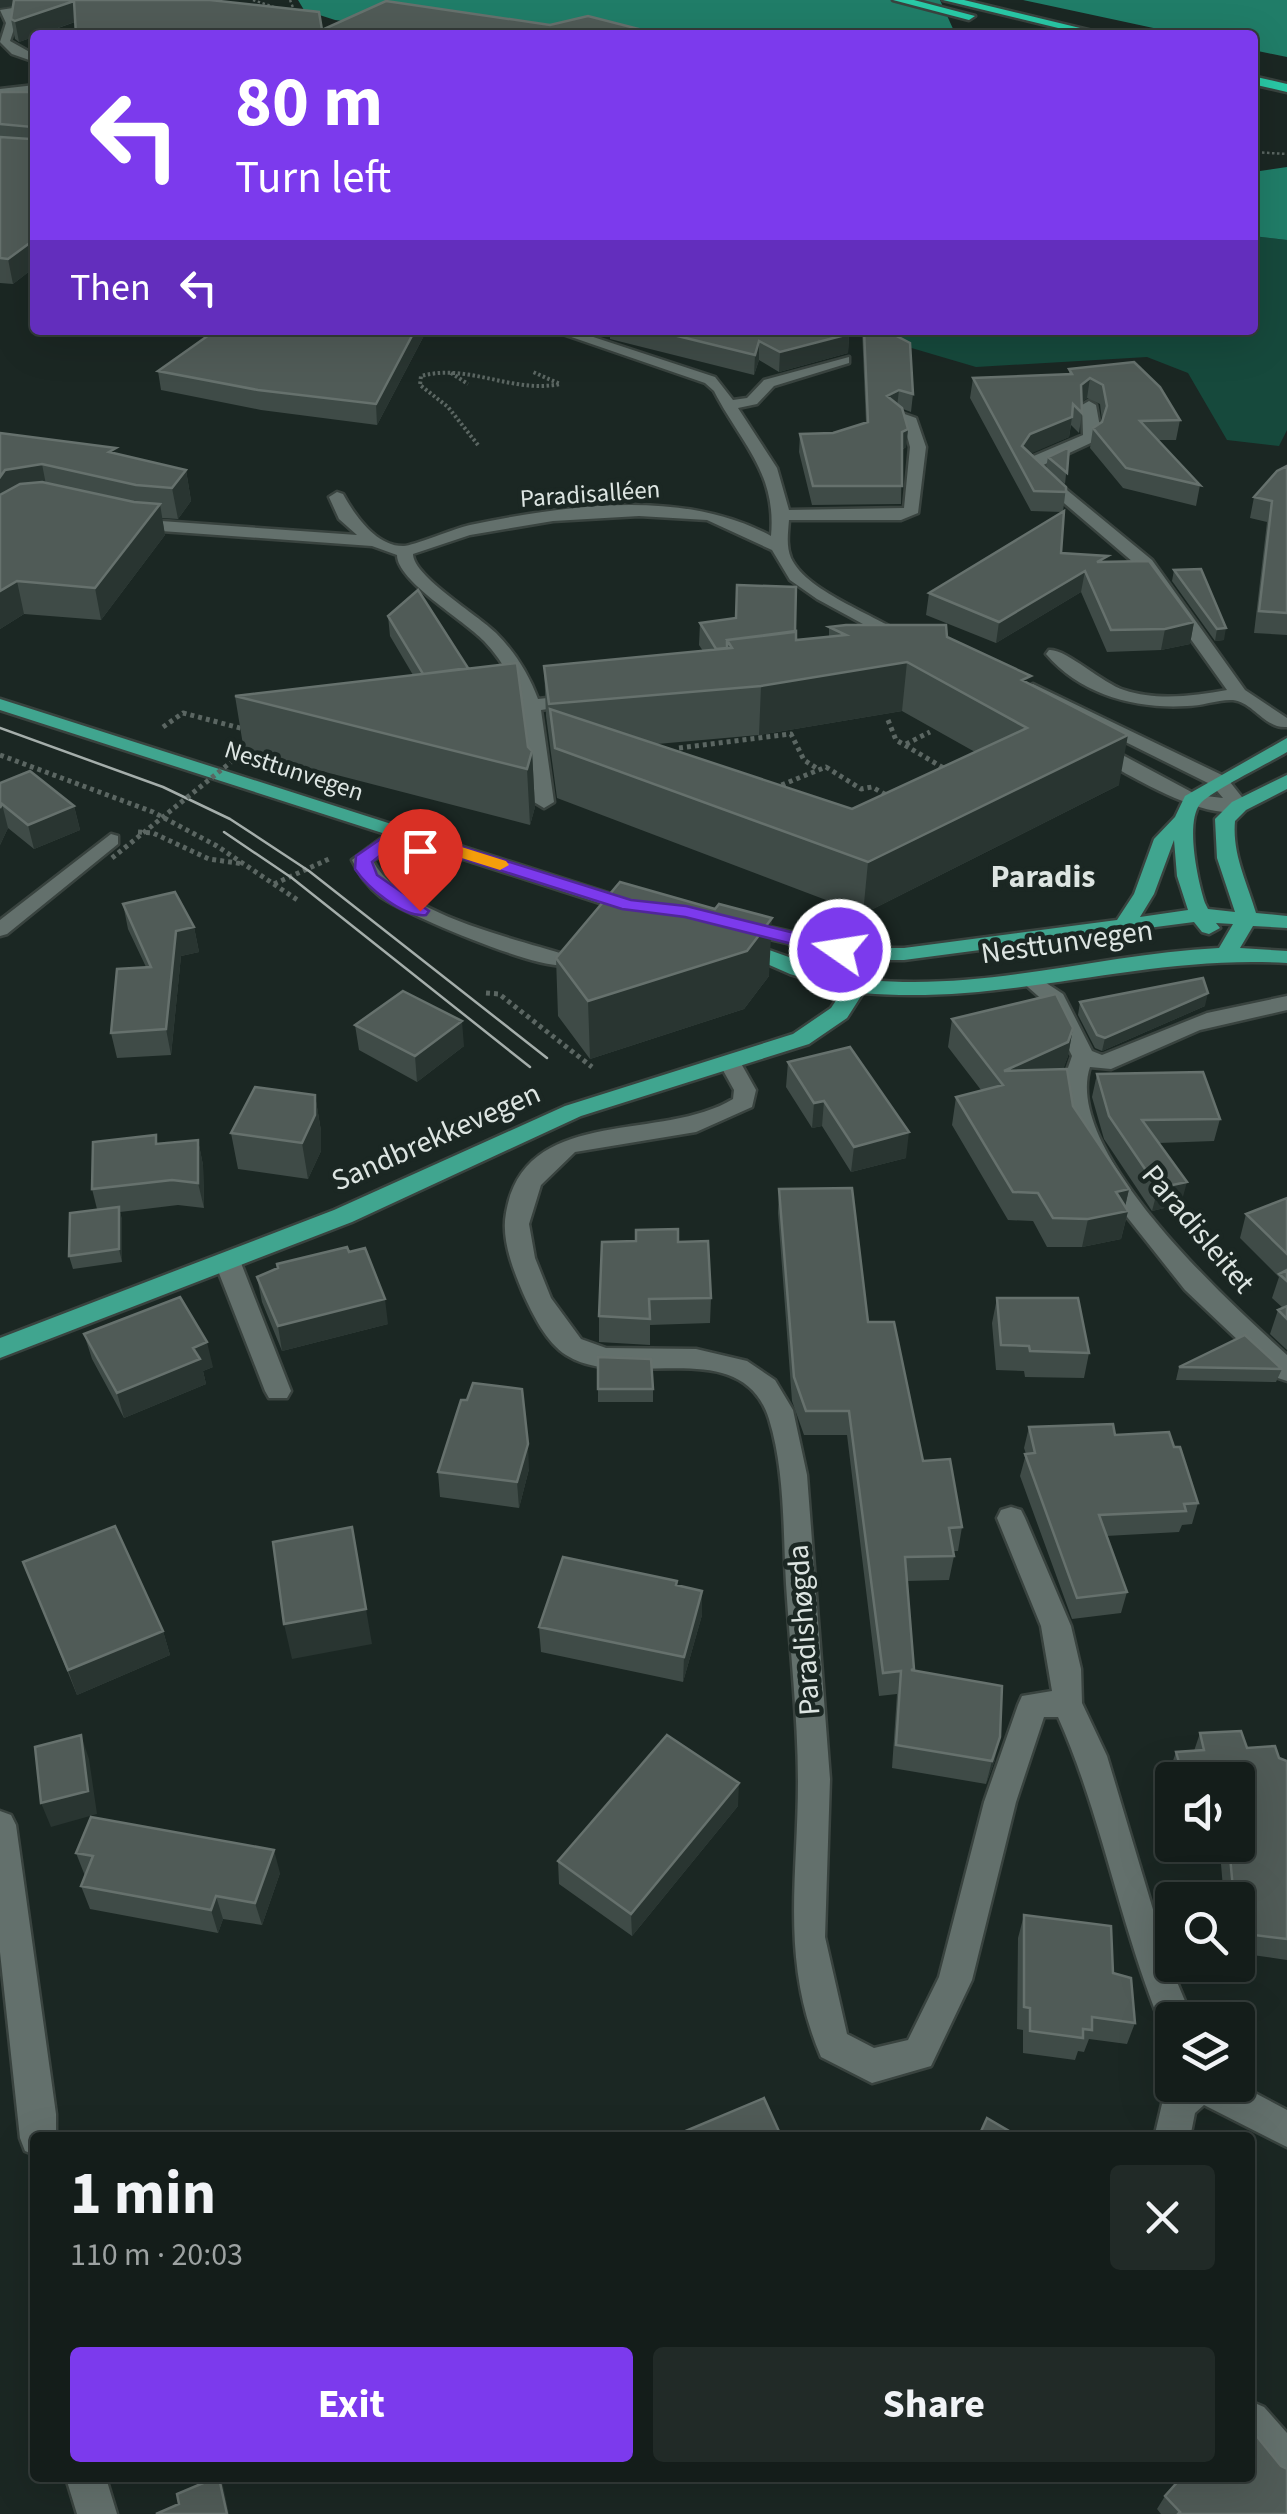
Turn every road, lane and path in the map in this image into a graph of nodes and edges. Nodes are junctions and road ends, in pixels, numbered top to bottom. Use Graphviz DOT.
graph roads {
  1 [pos="253,0"];
  2 [pos="290,0"];
  3 [pos="899,0"];
  4 [pos="949,0"];
  5 [pos="54,5"];
  6 [pos="282,10"];
  7 [pos="4,12"];
  8 [pos="292,15"];
  9 [pos="1028,30"];
  10 [pos="1081,30"];
  11 [pos="30,56"];
  12 [pos="1258,69"];
  13 [pos="1287,75"];
  14 [pos="1258,81"];
  15 [pos="1287,88"];
  16 [pos="30,89"];
  17 [pos="0,92"];
  18 [pos="30,98"];
  19 [pos="1258,152"];
  20 [pos="1287,154"];
  21 [pos="574,335"];
  22 [pos="844,360"];
  23 [pos="452,372"];
  24 [pos="533,372"];
  25 [pos="468,384"];
  26 [pos="1089,405"];
  27 [pos="728,406"];
  28 [pos="896,415"];
  29 [pos="478,445"];
  30 [pos="336,497"];
  31 [pos="780,515"];
  32 [pos="114,521"];
  33 [pos="374,541"];
  34 [pos="777,546"];
  35 [pos="406,552"];
  36 [pos="856,614"];
  37 [pos="1056,654"];
  38 [pos="1022,684"];
  39 [pos="1239,694"];
  40 [pos="603,696"];
  41 [pos="528,697"];
  42 [pos="0,704"];
  43 [pos="475,713"];
  44 [pos="888,720"];
  45 [pos="1282,722"];
  46 [pos="248,730"];
  47 [pos="930,732"];
  48 [pos="154,733"];
  49 [pos="674,733"];
  50 [pos="1076,737"];
  51 [pos="256,742"];
  52 [pos="905,744"];
  53 [pos="1287,744"];
  54 [pos="679,748"];
  55 [pos="0,755"];
  56 [pos="684,762"];
  57 [pos="819,770"];
  58 [pos="961,779"];
  59 [pos="1220,781"];
  60 [pos="1287,781"];
  61 [pos="766,791"];
  62 [pos="544,802"];
  63 [pos="904,805"];
  64 [pos="1239,806"];
  65 [pos="1188,810"];
  66 [pos="398,832"];
  67 [pos="112,849"];
  68 [pos="246,864"];
  69 [pos="324,864"];
  70 [pos="274,884"];
  71 [pos="299,901"];
  72 [pos="662,914"];
  73 [pos="1199,915"];
  74 [pos="1247,918"];
  75 [pos="717,920"];
  76 [pos="1279,921"];
  77 [pos="1124,925"];
  78 [pos="0,930"];
  79 [pos="726,943"];
  80 [pos="1227,952"];
  81 [pos="862,954"];
  82 [pos="1287,957"];
  83 [pos="559,960"];
  84 [pos="1031,980"];
  85 [pos="856,986"];
  86 [pos="486,992"];
  87 [pos="1287,1003"];
  88 [pos="1083,1056"];
  89 [pos="730,1063"];
  90 [pos="592,1067"];
  91 [pos="228,1263"];
  92 [pos="0,1348"];
  93 [pos="1287,1371"];
  94 [pos="278,1391"];
  95 [pos="1011,1518"];
  96 [pos="1067,1703"];
  97 [pos="0,1825"];
  98 [pos="1168,2002"];
  99 [pos="1182,2102"];
  100 [pos="1234,2102"];
  101 [pos="1287,2129"];
  102 [pos="38,2132"];
  103 [pos="1173,2132"];
  104 [pos="1255,2427"];
  105 [pos="1287,2464"];
  106 [pos="87,2482"];
  107 [pos="97,2514"];
  1 -- 6 [label="path"];
  2 -- 8 [label="path"];
  3 -- 9 [label="highway"];
  4 -- 10 [label="highway"];
  5 -- 7 [label="street"];
  7 -- 11 [label="street"];
  12 -- 13 [label="highway"];
  14 -- 15 [label="highway"];
  16 -- 17 [label="street"];
  17 -- 18 [label="street"];
  19 -- 20 [label="path"];
  21 -- 27 [label="street"];
  22 -- 27 [label="street"];
  23 -- 24 [label="path"];
  23 -- 25 [label="path"];
  23 -- 29 [label="path"];
  26 -- 39 [label="street"];
  27 -- 31 [label="street"];
  28 -- 31 [label="street"];
  30 -- 33 [label="street"];
  31 -- 34 [label="street"];
  32 -- 33 [label="street"];
  33 -- 35 [label="street"];
  34 -- 35 [label="street, Paradisalléen"];
  34 -- 36 [label="street"];
  35 -- 41 [label="street"];
  36 -- 36 [label="street"];
  37 -- 39 [label="street"];
  38 -- 59 [label="street"];
  39 -- 45 [label="street"];
  40 -- 41 [label="street"];
  41 -- 43 [label="street"];
  41 -- 62 [label="street"];
  42 -- 66 [label="main road, Nesttunvegen"];
  44 -- 52 [label="path"];
  46 -- 48 [label="path"];
  47 -- 52 [label="path"];
  49 -- 54 [label="path"];
  50 -- 65 [label="street"];
  51 -- 67 [label="path, bridge"];
  52 -- 58 [label="path"];
  53 -- 59 [label="main road"];
  54 -- 56 [label="path"];
  54 -- 57 [label="path"];
  55 -- 68 [label="path"];
  57 -- 61 [label="path"];
  57 -- 63 [label="path"];
  59 -- 64 [label="street"];
  59 -- 65 [label="main road"];
  60 -- 64 [label="main road"];
  64 -- 65 [label="street"];
  64 -- 74 [label="main road"];
  65 -- 73 [label="main road"];
  65 -- 77 [label="main road"];
  66 -- 72 [label="main road, Nesttunvegen"];
  66 -- 83 [label="street"];
  67 -- 68 [label="path"];
  67 -- 78 [label="street"];
  68 -- 70 [label="path"];
  69 -- 70 [label="path"];
  70 -- 71 [label="path"];
  73 -- 74 [label="main road, Nesttunvegen"];
  73 -- 77 [label="main road, Nesttunvegen"];
  73 -- 80 [label="main road"];
  74 -- 76 [label="main road, Nesttunvegen"];
  74 -- 80 [label="main road"];
  75 -- 81 [label="main road, Nesttunvegen"];
  77 -- 81 [label="main road, Nesttunvegen"];
  79 -- 85 [label="main road, Nesttunvegen"];
  80 -- 82 [label="main road, Nesttunvegen"];
  80 -- 84 [label="main road, Nesttunvegen"];
  81 -- 85 [label="main road, Sandbrekkevegen"];
  84 -- 85 [label="main road, Nesttunvegen"];
  84 -- 88 [label="street"];
  85 -- 89 [label="main road, Sandbrekkevegen"];
  86 -- 90 [label="path"];
  87 -- 88 [label="street"];
  88 -- 93 [label="street, Paradisleitet"];
  89 -- 91 [label="main road, Sandbrekkevegen"];
  89 -- 96 [label="street, Paradishøgda"];
  91 -- 92 [label="main road, Sandbrekkevegen"];
  91 -- 94 [label="street"];
  95 -- 96 [label="street"];
  96 -- 98 [label="street"];
  97 -- 102 [label="street"];
  99 -- 103 [label="street"];
  100 -- 101 [label="street"];
  104 -- 105 [label="street"];
  106 -- 107 [label="street"];
}
